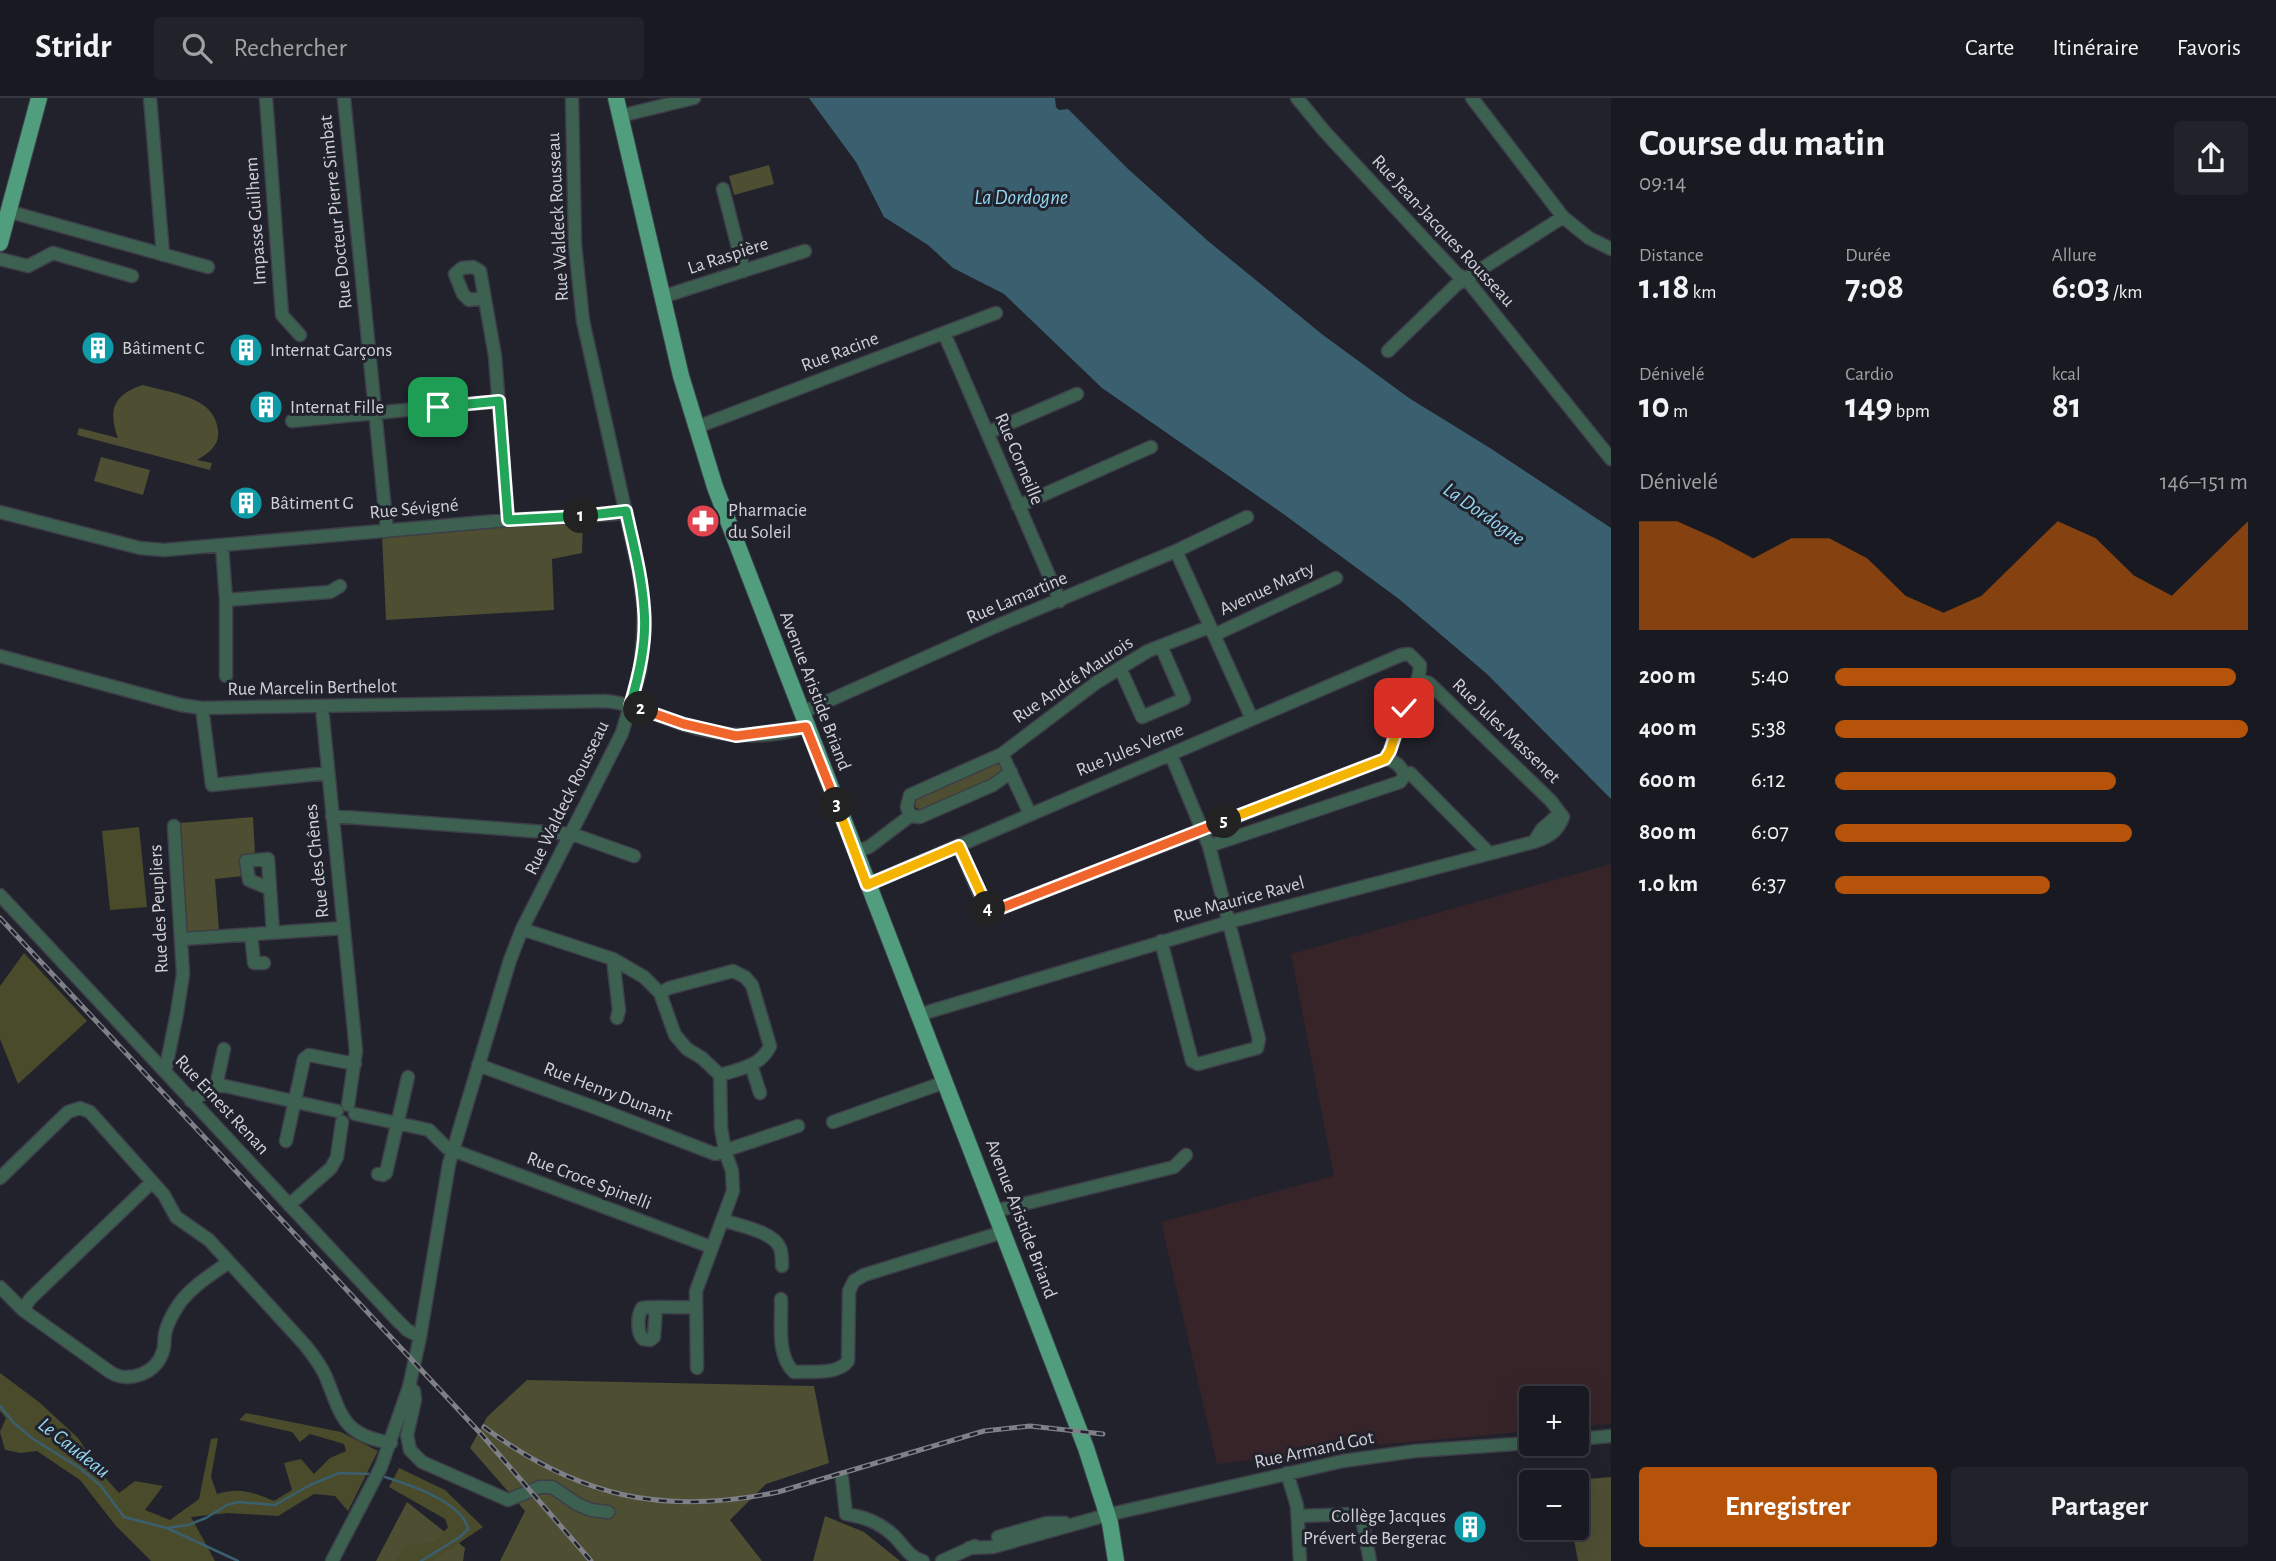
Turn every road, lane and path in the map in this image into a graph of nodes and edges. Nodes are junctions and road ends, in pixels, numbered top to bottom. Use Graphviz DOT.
graph roads {
  1 [pos="39,98"];
  2 [pos="150,98"];
  3 [pos="266,98"];
  4 [pos="344,98"];
  5 [pos="572,98"];
  6 [pos="616,98"];
  7 [pos="694,98"];
  8 [pos="1297,98"];
  9 [pos="1472,98"];
  10 [pos="620,116"];
  11 [pos="723,189"];
  12 [pos="7,211"];
  13 [pos="1563,217"];
  14 [pos="0,238"];
  15 [pos="1611,249"];
  16 [pos="805,251"];
  17 [pos="163,255"];
  18 [pos="0,259"];
  19 [pos="208,267"];
  20 [pos="744,271"];
  21 [pos="132,276"];
  22 [pos="1467,280"];
  23 [pos="484,298"];
  24 [pos="662,298"];
  25 [pos="996,313"];
  26 [pos="944,333"];
  27 [pos="300,335"];
  28 [pos="1388,351"];
  29 [pos="1077,394"];
  30 [pos="499,401"];
  31 [pos="376,413"];
  32 [pos="292,421"];
  33 [pos="697,427"];
  34 [pos="987,433"];
  35 [pos="1151,447"];
  36 [pos="1611,459"];
  37 [pos="1018,506"];
  38 [pos="626,511"];
  39 [pos="0,512"];
  40 [pos="1247,517"];
  41 [pos="508,520"];
  42 [pos="387,531"];
  43 [pos="222,546"];
  44 [pos="1176,551"];
  45 [pos="1336,578"];
  46 [pos="341,586"];
  47 [pos="226,600"];
  48 [pos="1060,601"];
  49 [pos="1212,631"];
  50 [pos="1161,646"];
  51 [pos="0,656"];
  52 [pos="1120,668"];
  53 [pos="226,676"];
  54 [pos="1418,679"];
  55 [pos="630,706"];
  56 [pos="202,708"];
  57 [pos="322,708"];
  58 [pos="1252,719"];
  59 [pos="804,720"];
  60 [pos="1002,754"];
  61 [pos="1171,755"];
  62 [pos="1385,759"];
  63 [pos="1011,772"];
  64 [pos="328,773"];
  65 [pos="1405,775"];
  66 [pos="1030,814"];
  67 [pos="1561,815"];
  68 [pos="332,816"];
  69 [pos="909,816"];
  70 [pos="174,827"];
  71 [pos="1202,830"];
  72 [pos="572,834"];
  73 [pos="959,846"];
  74 [pos="1209,846"];
  75 [pos="855,852"];
  76 [pos="1489,853"];
  77 [pos="634,856"];
  78 [pos="867,885"];
  79 [pos="270,889"];
  80 [pos="0,895"];
  81 [pos="1229,922"];
  82 [pos="343,928"];
  83 [pos="522,929"];
  84 [pos="273,933"];
  85 [pos="251,934"];
  86 [pos="182,939"];
  87 [pos="1161,942"];
  88 [pos="613,959"];
  89 [pos="264,963"];
  90 [pos="660,993"];
  91 [pos="918,1015"];
  92 [pos="617,1018"];
  93 [pos="224,1049"];
  94 [pos="355,1064"];
  95 [pos="478,1065"];
  96 [pos="751,1065"];
  97 [pos="165,1072"];
  98 [pos="720,1075"];
  99 [pos="408,1077"];
  100 [pos="945,1082"];
  101 [pos="216,1086"];
  102 [pos="760,1093"];
  103 [pos="191,1101"];
  104 [pos="295,1102"];
  105 [pos="346,1113"];
  106 [pos="833,1122"];
  107 [pos="397,1123"];
  108 [pos="798,1126"];
  109 [pos="286,1141"];
  110 [pos="453,1149"];
  111 [pos="724,1152"];
  112 [pos="1186,1155"];
  113 [pos="378,1174"];
  114 [pos="0,1178"];
  115 [pos="152,1182"];
  116 [pos="289,1205"];
  117 [pos="995,1211"];
  118 [pos="723,1220"];
  119 [pos="1003,1232"];
  120 [pos="711,1247"];
  121 [pos="229,1262"];
  122 [pos="782,1266"];
  123 [pos="0,1287"];
  124 [pos="781,1299"];
  125 [pos="696,1307"];
  126 [pos="656,1308"];
  127 [pos="23,1310"];
  128 [pos="420,1337"];
  129 [pos="697,1368"];
  130 [pos="409,1387"];
  131 [pos="1611,1436"];
  132 [pos="1589,1438"];
  133 [pos="391,1443"];
  134 [pos="1519,1444"];
  135 [pos="1287,1474"];
  136 [pos="842,1478"];
  137 [pos="608,1512"];
  138 [pos="1107,1515"];
  139 [pos="1299,1516"];
  140 [pos="332,1561"];
  141 [pos="923,1561"];
  142 [pos="942,1561"];
  143 [pos="1115,1561"];
  144 [pos="1300,1561"];
  145 [pos="1370,1561"];
  1 -- 12 [label="main road"];
  2 -- 17 [label="street"];
  3 -- 27 [label="street, Impasse Guilhem"];
  4 -- 31 [label="street, Rue Docteur Pierre Simbat"];
  5 -- 38 [label="street, Rue Waldeck Rousseau"];
  6 -- 10 [label="main road, Avenue Aristide Briand"];
  7 -- 10 [label="street"];
  8 -- 22 [label="street, Rue Jean-Jacques Rousseau"];
  9 -- 13 [label="street"];
  10 -- 24 [label="main road, Avenue Aristide Briand"];
  11 -- 20 [label="street"];
  12 -- 14 [label="main road"];
  12 -- 17 [label="street"];
  13 -- 15 [label="street"];
  13 -- 22 [label="street"];
  16 -- 20 [label="street, La Raspière"];
  17 -- 19 [label="street"];
  18 -- 21 [label="street"];
  20 -- 24 [label="street, La Raspière"];
  22 -- 28 [label="street"];
  22 -- 36 [label="street, Rue Jean-Jacques Rousseau"];
  23 -- 30 [label="street"];
  24 -- 33 [label="main road, Avenue Aristide Briand"];
  25 -- 26 [label="street, Rue Racine"];
  26 -- 33 [label="street, Rue Racine"];
  26 -- 34 [label="street, Rue Corneille"];
  29 -- 34 [label="street"];
  30 -- 31 [label="street"];
  30 -- 41 [label="street"];
  31 -- 32 [label="street"];
  31 -- 42 [label="street, Rue Docteur Pierre Simbat"];
  33 -- 59 [label="main road, Avenue Aristide Briand"];
  34 -- 37 [label="street, Rue Corneille"];
  35 -- 37 [label="street"];
  37 -- 48 [label="street, Rue Corneille"];
  38 -- 41 [label="street, Rue Sévigné"];
  38 -- 55 [label="street, Rue Waldeck Rousseau"];
  39 -- 43 [label="street, Rue Sévigné"];
  40 -- 44 [label="street, Rue Lamartine"];
  41 -- 42 [label="street, Rue Sévigné"];
  42 -- 43 [label="street, Rue Sévigné"];
  43 -- 47 [label="street"];
  44 -- 48 [label="street, Rue Lamartine"];
  44 -- 49 [label="street"];
  45 -- 49 [label="street, Avenue Marty"];
  46 -- 47 [label="street"];
  47 -- 53 [label="street"];
  48 -- 59 [label="street, Rue Lamartine"];
  49 -- 50 [label="street, Rue André Maurois"];
  49 -- 58 [label="street"];
  50 -- 52 [label="street, Rue André Maurois"];
  50 -- 52 [label="street"];
  51 -- 56 [label="street, Rue Marcelin Berthelot"];
  52 -- 60 [label="street, Rue André Maurois"];
  54 -- 58 [label="street, Rue Jules Verne"];
  54 -- 62 [label="street"];
  54 -- 67 [label="street, Rue Jules Massenet"];
  55 -- 57 [label="street, Rue Marcelin Berthelot"];
  55 -- 59 [label="street, Rue Lamartine"];
  55 -- 72 [label="street, Rue Waldeck Rousseau"];
  56 -- 57 [label="street, Rue Marcelin Berthelot"];
  56 -- 64 [label="street"];
  57 -- 64 [label="street, Rue des Chênes"];
  58 -- 61 [label="street, Rue Jules Verne"];
  59 -- 75 [label="main road, Avenue Aristide Briand"];
  60 -- 63 [label="street"];
  60 -- 69 [label="street, Rue André Maurois"];
  61 -- 66 [label="street, Rue Jules Verne"];
  61 -- 71 [label="street"];
  62 -- 65 [label="street"];
  62 -- 71 [label="street"];
  63 -- 66 [label="street"];
  63 -- 69 [label="street, Rue André Maurois"];
  64 -- 68 [label="street, Rue des Chênes"];
  65 -- 74 [label="street"];
  65 -- 76 [label="street"];
  66 -- 73 [label="street, Rue Jules Verne"];
  67 -- 76 [label="street, Rue Maurice Ravel"];
  68 -- 72 [label="street"];
  68 -- 82 [label="street, Rue des Chênes"];
  69 -- 75 [label="street, Rue André Maurois"];
  70 -- 86 [label="street, Rue des Peupliers"];
  71 -- 73 [label="street"];
  71 -- 74 [label="street"];
  72 -- 77 [label="street"];
  72 -- 83 [label="street, Rue Waldeck Rousseau"];
  73 -- 78 [label="street, Rue Jules Verne"];
  74 -- 81 [label="street"];
  75 -- 78 [label="main road, Avenue Aristide Briand"];
  76 -- 81 [label="street, Rue Maurice Ravel"];
  78 -- 91 [label="main road, Avenue Aristide Briand"];
  79 -- 84 [label="street"];
  80 -- 97 [label="street, Rue Ernest Renan"];
  81 -- 87 [label="street, Rue Maurice Ravel"];
  81 -- 87 [label="street"];
  82 -- 84 [label="street"];
  82 -- 94 [label="street, Rue des Chênes"];
  83 -- 88 [label="street"];
  83 -- 95 [label="street, Rue Waldeck Rousseau"];
  84 -- 85 [label="street"];
  85 -- 86 [label="street"];
  85 -- 89 [label="street"];
  86 -- 97 [label="street, Rue des Peupliers"];
  87 -- 91 [label="street, Rue Maurice Ravel"];
  88 -- 90 [label="street"];
  88 -- 92 [label="street"];
  90 -- 96 [label="street"];
  90 -- 98 [label="street"];
  91 -- 100 [label="main road, Avenue Aristide Briand"];
  93 -- 101 [label="street"];
  94 -- 104 [label="street"];
  94 -- 105 [label="street, Rue des Chênes"];
  95 -- 110 [label="street, Rue Waldeck Rousseau"];
  95 -- 111 [label="street, Rue Henry Dunant"];
  96 -- 98 [label="street"];
  96 -- 102 [label="street"];
  97 -- 103 [label="street, Rue Ernest Renan"];
  98 -- 111 [label="street"];
  99 -- 107 [label="street"];
  100 -- 106 [label="street"];
  100 -- 117 [label="main road, Avenue Aristide Briand"];
  101 -- 103 [label="street"];
  101 -- 104 [label="street, Rue Croce Spinelli"];
  103 -- 116 [label="street, Rue Ernest Renan"];
  104 -- 105 [label="street, Rue Croce Spinelli"];
  104 -- 109 [label="street"];
  105 -- 107 [label="street, Rue Croce Spinelli"];
  105 -- 116 [label="street, Rue des Chênes"];
  107 -- 110 [label="street, Rue Croce Spinelli"];
  107 -- 113 [label="street"];
  108 -- 111 [label="street"];
  110 -- 120 [label="street, Rue Croce Spinelli"];
  110 -- 128 [label="street, Rue Waldeck Rousseau"];
  111 -- 118 [label="street"];
  112 -- 117 [label="street"];
  114 -- 115 [label="street"];
  115 -- 121 [label="street"];
  115 -- 127 [label="street"];
  116 -- 128 [label="street, Rue Ernest Renan"];
  117 -- 119 [label="main road, Avenue Aristide Briand"];
  118 -- 120 [label="street"];
  118 -- 122 [label="street"];
  119 -- 124 [label="street"];
  119 -- 138 [label="main road, Avenue Aristide Briand"];
  120 -- 125 [label="street"];
  121 -- 127 [label="street"];
  121 -- 133 [label="street"];
  123 -- 127 [label="street"];
  125 -- 126 [label="street"];
  125 -- 129 [label="street"];
  128 -- 130 [label="street, Rue Waldeck Rousseau"];
  130 -- 133 [label="street"];
  130 -- 137 [label="street"];
  131 -- 132 [label="street"];
  133 -- 140 [label="street"];
  134 -- 135 [label="street, Rue Armand Got"];
  135 -- 138 [label="street, Rue Armand Got"];
  135 -- 139 [label="street"];
  136 -- 141 [label="street"];
  138 -- 142 [label="street, Rue Armand Got"];
  138 -- 143 [label="main road, Avenue Aristide Briand"];
  139 -- 144 [label="street"];
  139 -- 145 [label="street"];
}
